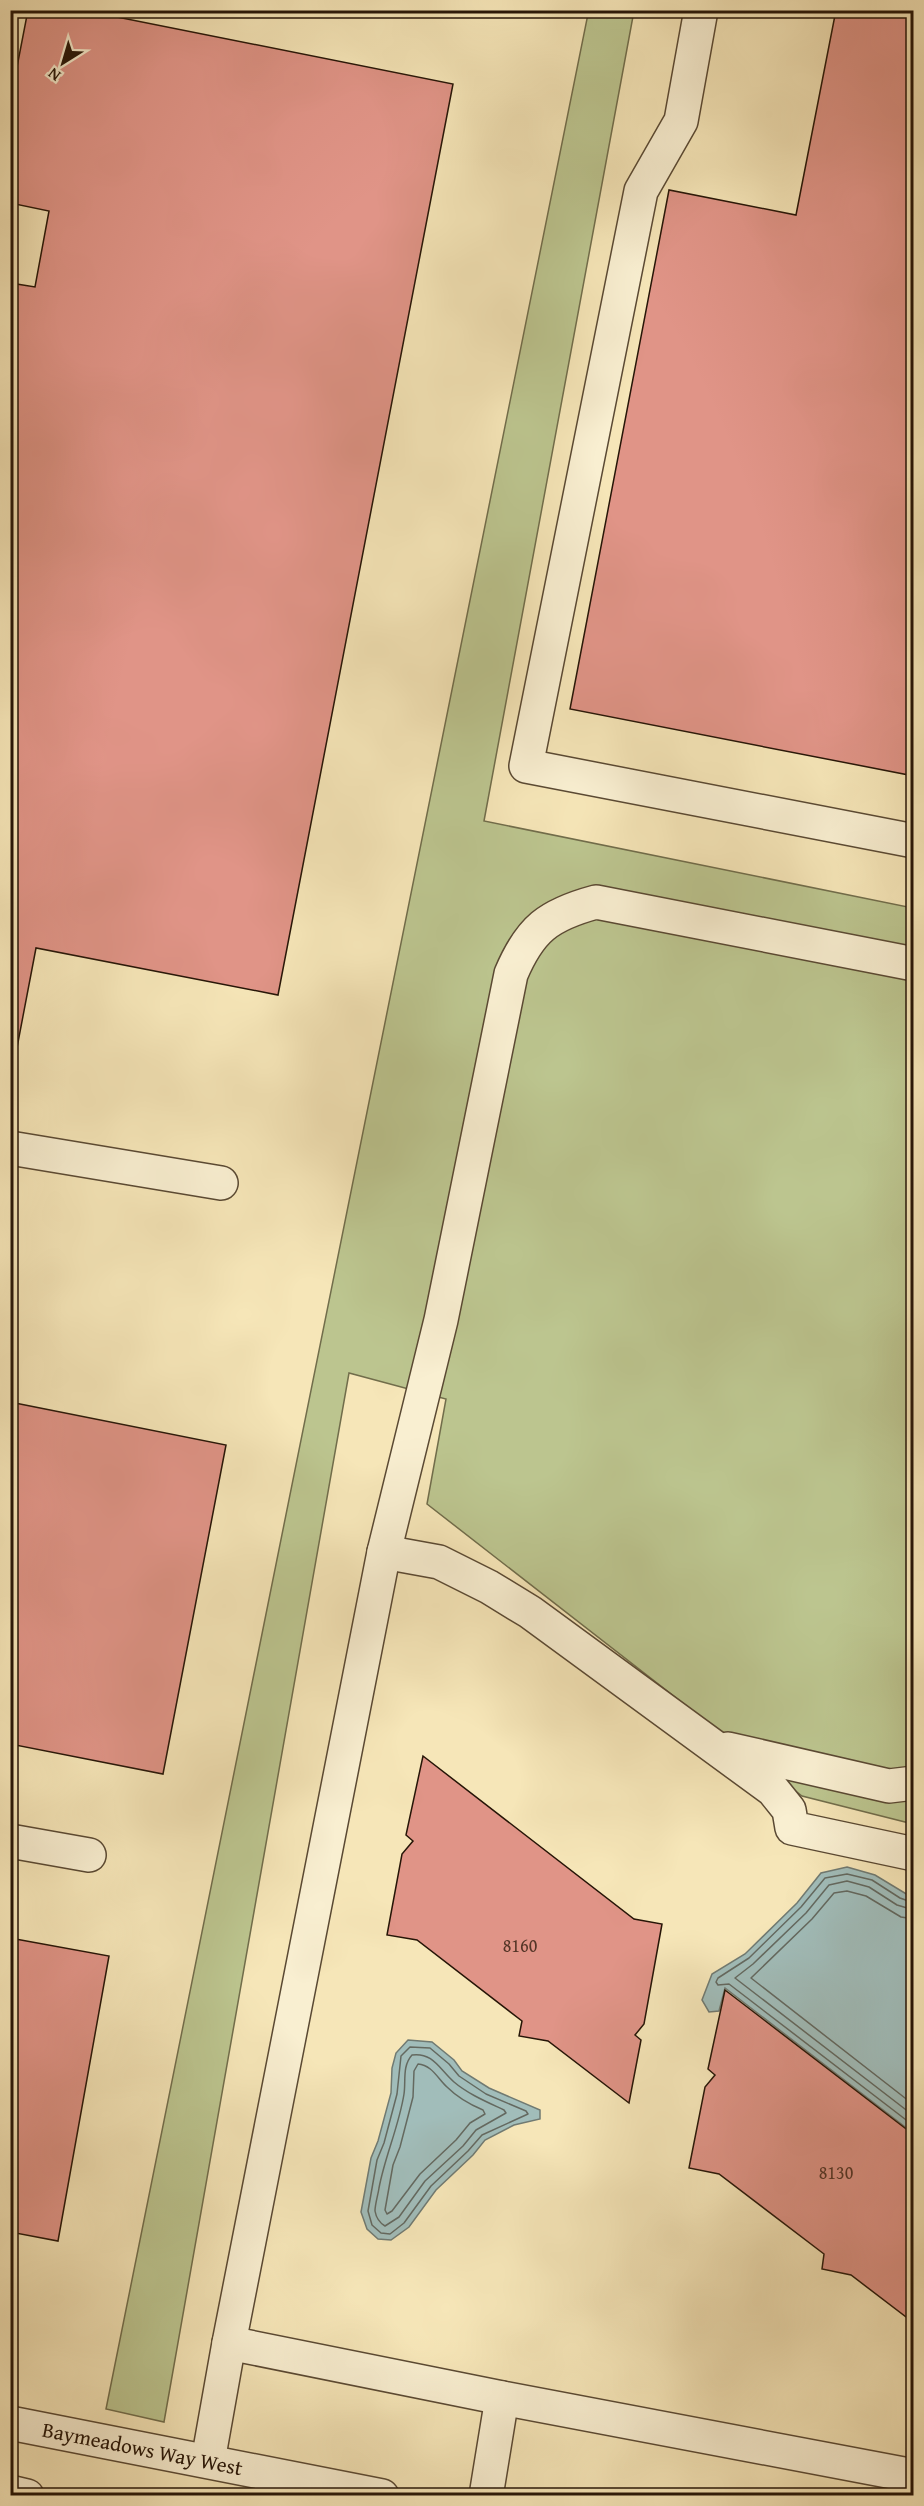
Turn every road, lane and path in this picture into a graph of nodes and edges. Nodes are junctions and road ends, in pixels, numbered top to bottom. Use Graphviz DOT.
graph roads {
  1 [pos="701,10"];
  2 [pos="914,841"];
  3 [pos="914,964"];
  4 [pos="10,1148"];
  5 [pos="221,1183"];
  6 [pos="384,1552"];
  7 [pos="713,1746"];
  8 [pos="914,1783"];
  9 [pos="10,1841"];
  10 [pos="914,1854"];
  11 [pos="89,1855"];
  12 [pos="229,2343"];
  13 [pos="502,2398"];
  14 [pos="10,2423"];
  15 [pos="208,2461"];
  16 [pos="914,2476"];
  17 [pos="10,2492"];
  18 [pos="27,2496"];
  19 [pos="382,2496"];
  20 [pos="486,2496"];
  1 -- 2 [label="street"];
  3 -- 6 [label="street"];
  4 -- 5 [label="street"];
  6 -- 7 [label="street"];
  6 -- 12 [label="street"];
  7 -- 8 [label="street"];
  7 -- 10 [label="street"];
  9 -- 11 [label="street"];
  12 -- 13 [label="street"];
  12 -- 15 [label="street"];
  13 -- 16 [label="street"];
  13 -- 20 [label="street"];
  14 -- 15 [label="street, Baymeadows Way West"];
  15 -- 19 [label="street, Baymeadows Way West"];
  17 -- 18 [label="street"];
}
